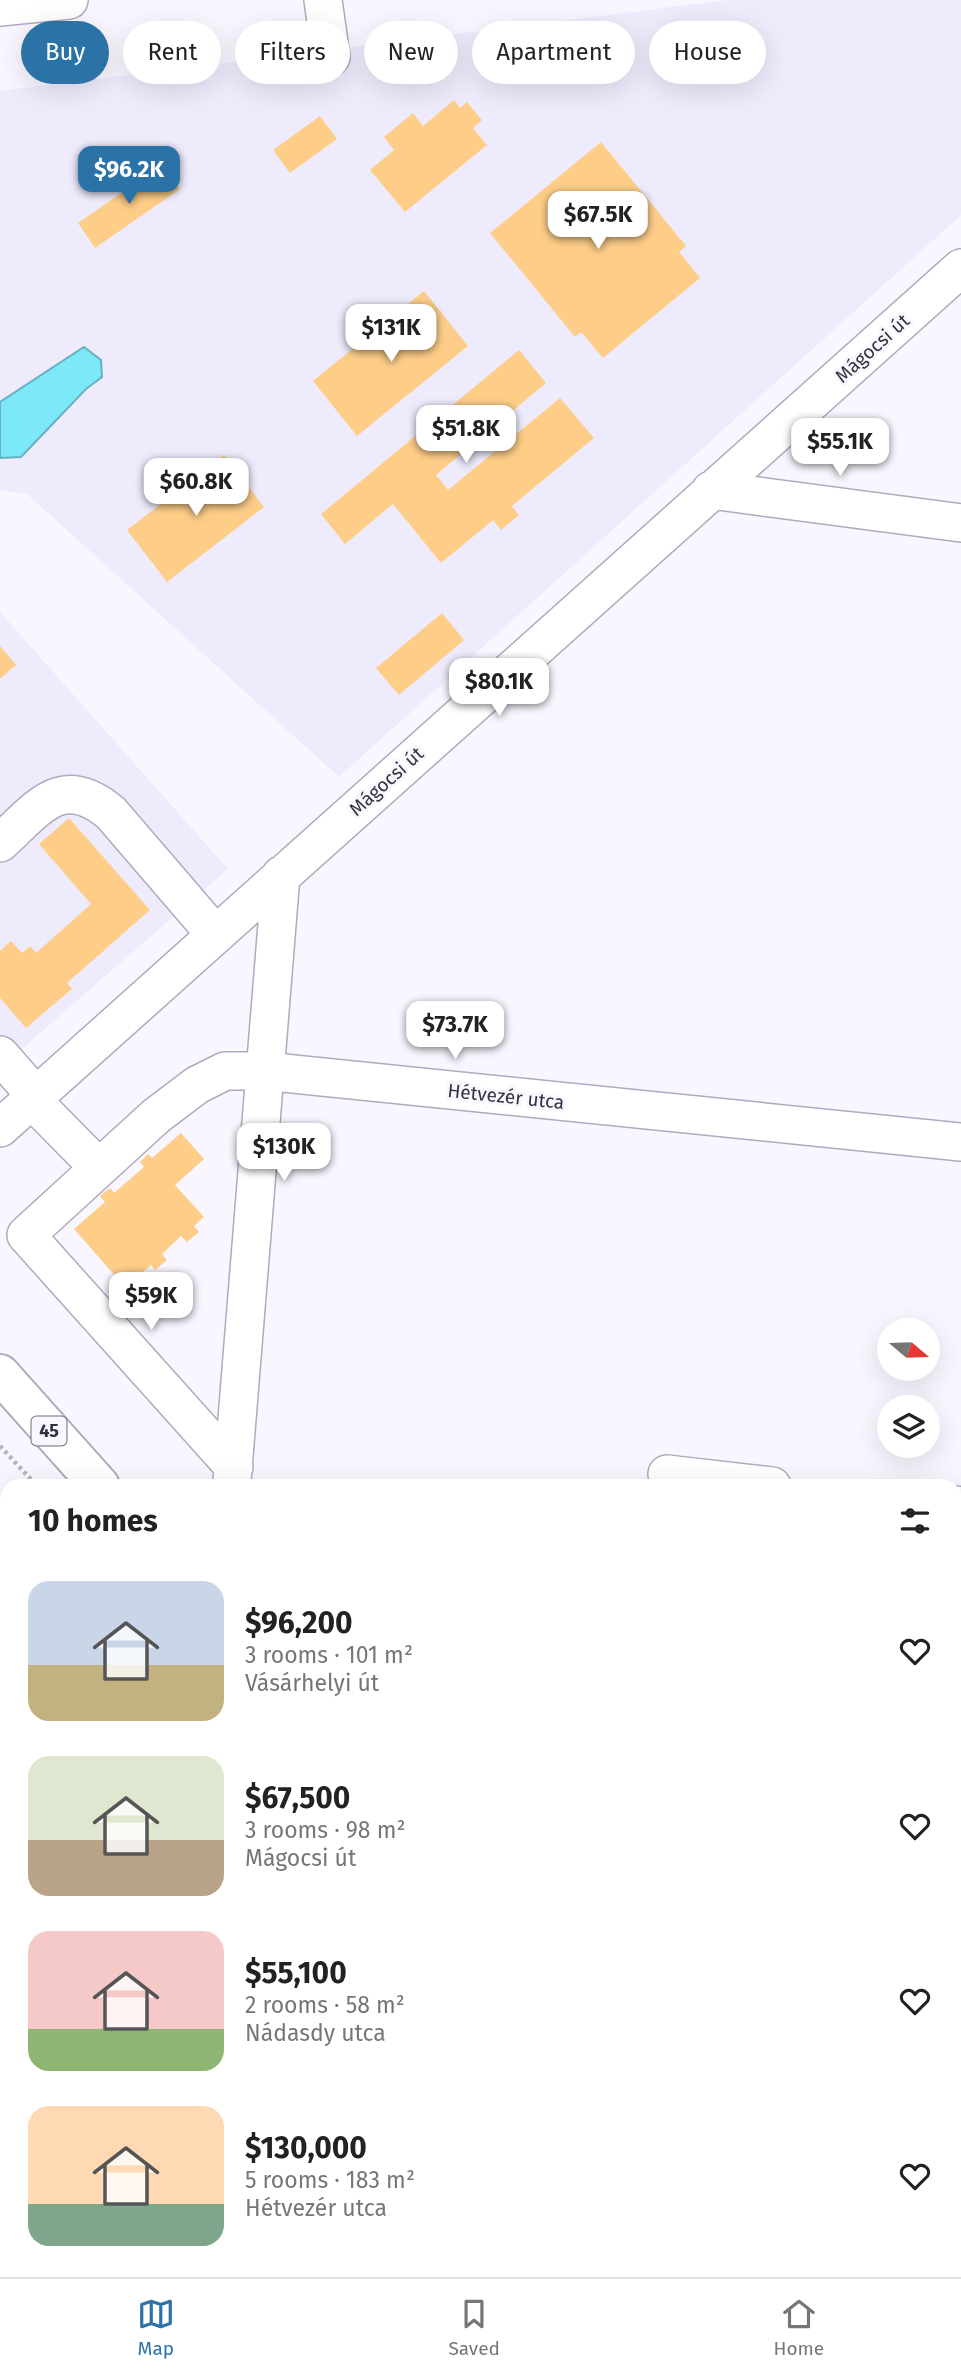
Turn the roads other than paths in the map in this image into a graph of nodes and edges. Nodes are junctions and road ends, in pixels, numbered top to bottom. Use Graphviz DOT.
graph roads {
  1 [pos="69,0"];
  2 [pos="323,0"];
  3 [pos="0,8"];
  4 [pos="326,21"];
  5 [pos="961,268"];
  6 [pos="711,490"];
  7 [pos="961,523"];
  8 [pos="0,843"];
  9 [pos="281,875"];
  10 [pos="215,934"];
  11 [pos="0,1055"];
  12 [pos="264,1071"];
  13 [pos="33,1097"];
  14 [pos="0,1128"];
  15 [pos="961,1142"];
  16 [pos="99,1168"];
  17 [pos="0,1374"];
  18 [pos="667,1474"];
  19 [pos="233,1476"];
  20 [pos="94,1479"];
  21 [pos="711,1479"];
  1 -- 3 [label="street"];
  2 -- 4 [label="street"];
  5 -- 6 [label="street, Mágocsi út"];
  6 -- 7 [label="street"];
  6 -- 9 [label="street, Mágocsi út"];
  8 -- 10 [label="street"];
  9 -- 10 [label="street, Mágocsi út"];
  9 -- 12 [label="street"];
  10 -- 13 [label="street, Mágocsi út"];
  11 -- 13 [label="street"];
  12 -- 15 [label="street, Hétvezér utca"];
  12 -- 16 [label="street, Hétvezér utca"];
  12 -- 19 [label="street"];
  13 -- 14 [label="street, Mágocsi út"];
  13 -- 16 [label="street"];
  16 -- 19 [label="street, Hétvezér utca"];
  17 -- 20 [label="main road, 45"];
  18 -- 21 [label="street"];
}
